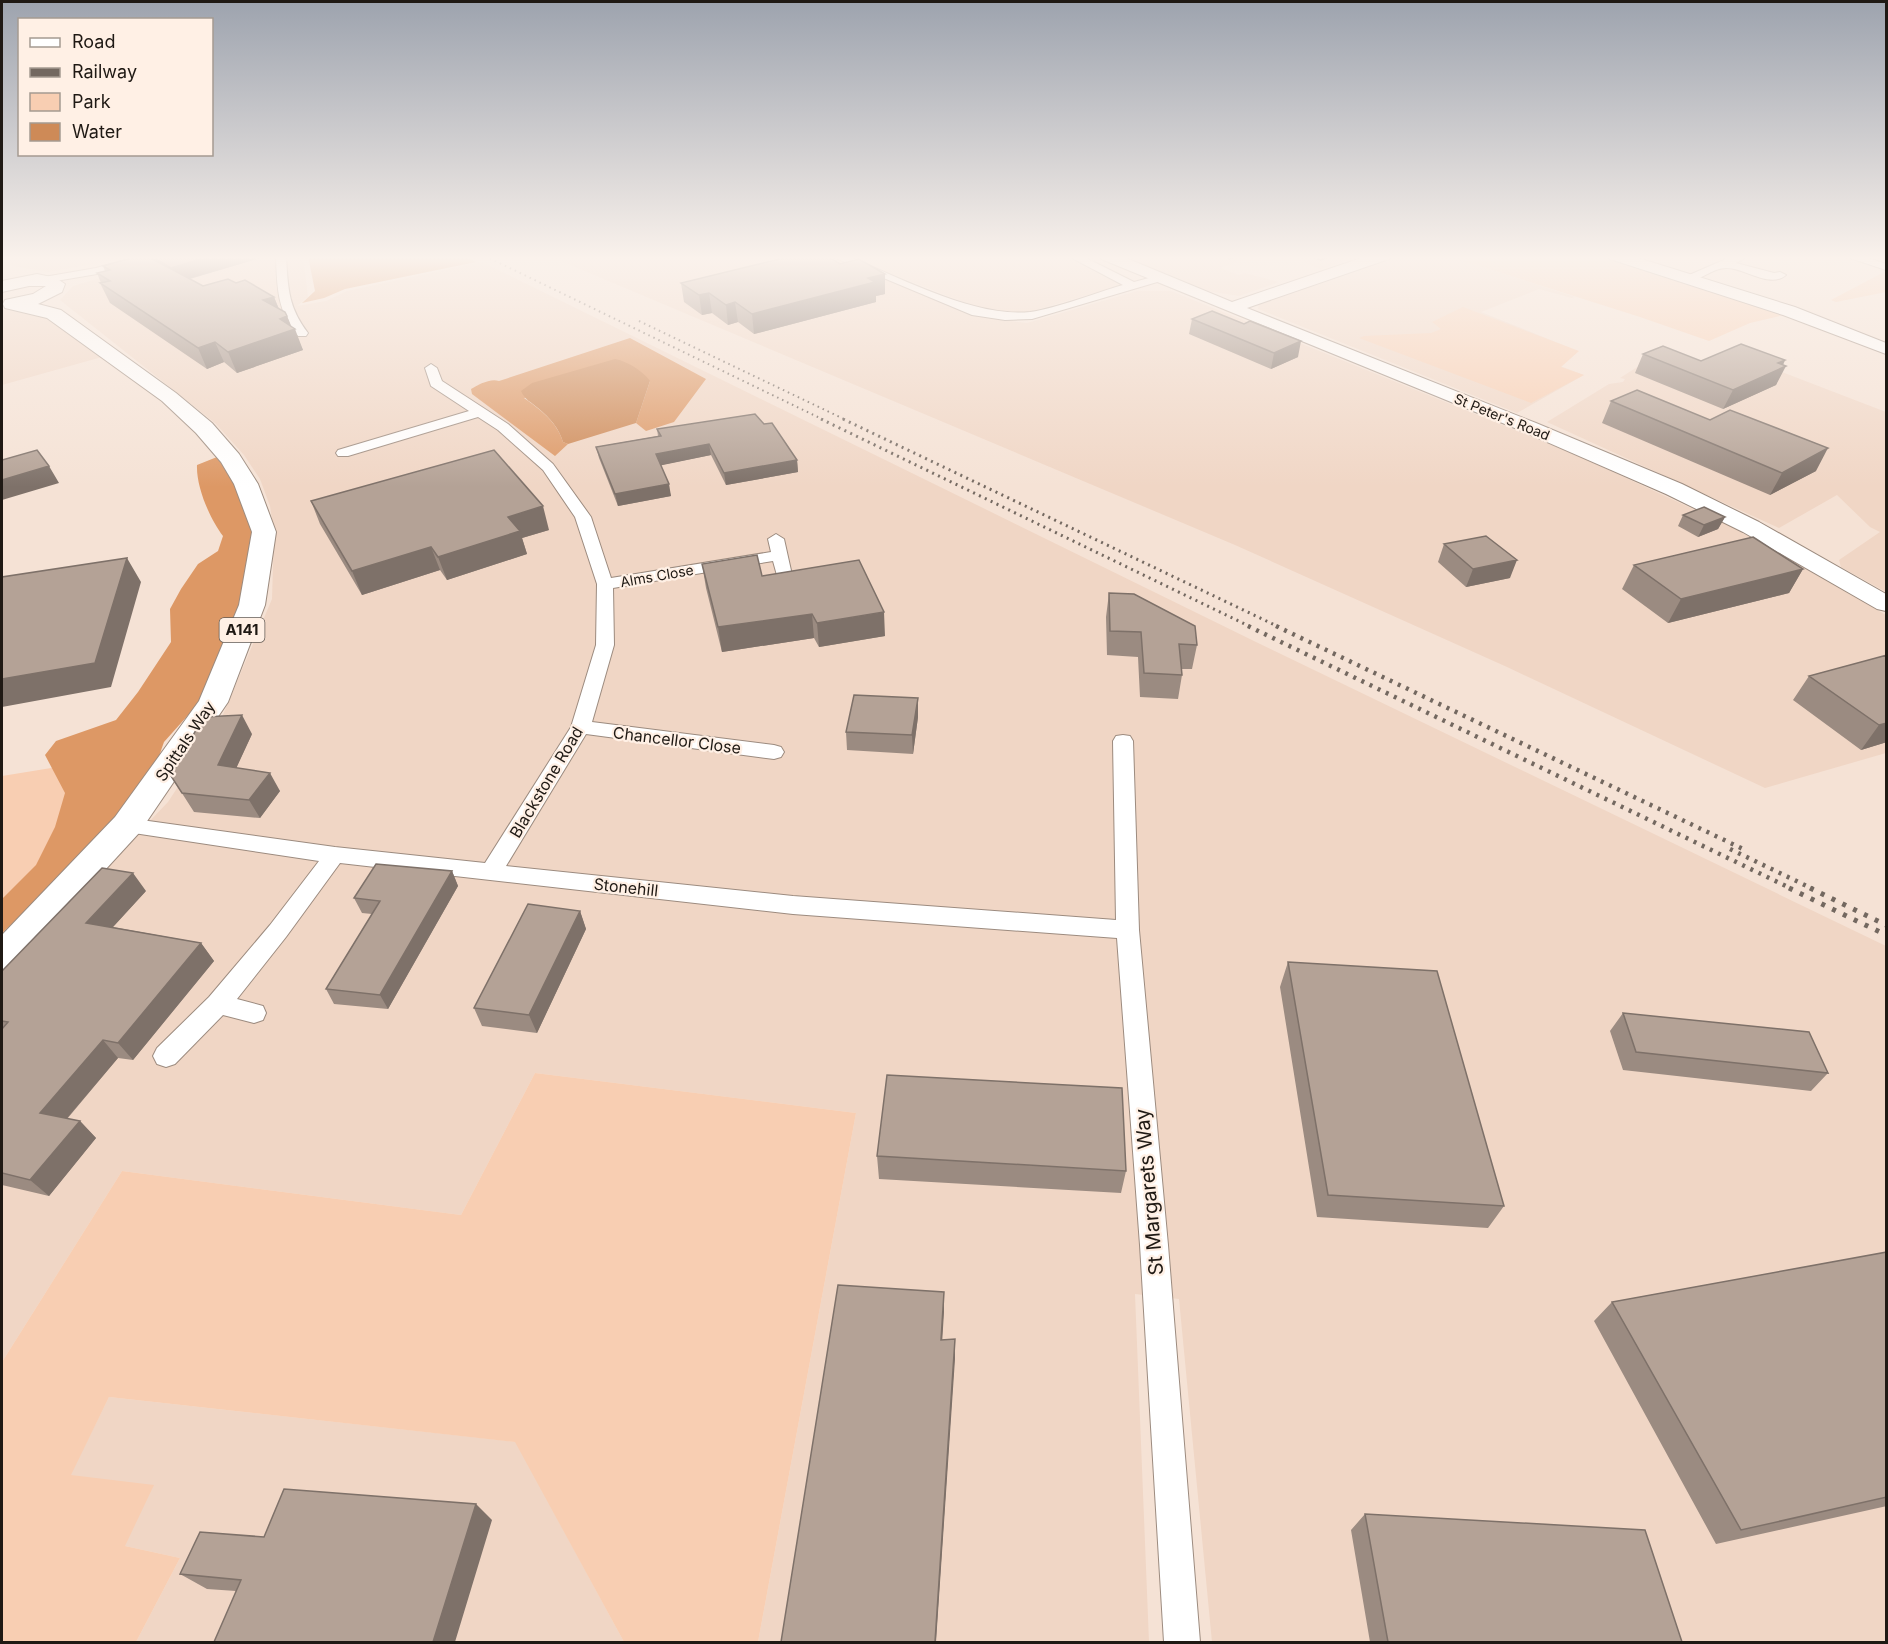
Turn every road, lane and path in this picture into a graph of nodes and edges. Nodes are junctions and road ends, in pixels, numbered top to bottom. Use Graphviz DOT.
graph roads {
  1 [pos="96,333"];
  2 [pos="1292,333"];
  3 [pos="1845,333"];
  4 [pos="1887,349"];
  5 [pos="430,368"];
  6 [pos="479,412"];
  7 [pos="387,441"];
  8 [pos="398,452"];
  9 [pos="343,453"];
  10 [pos="784,575"];
  11 [pos="605,584"];
  12 [pos="1887,604"];
  13 [pos="581,727"];
  14 [pos="1123,741"];
  15 [pos="774,752"];
  16 [pos="127,825"];
  17 [pos="334,855"];
  18 [pos="492,871"];
  19 [pos="1128,930"];
  20 [pos="2,958"];
  21 [pos="218,1004"];
  22 [pos="254,1012"];
  23 [pos="166,1056"];
  24 [pos="1182,1642"];
  1 -- 16 [label="highway, Spittals Way / A141"];
  2 -- 12 [label="street, St Peter's Road"];
  3 -- 4 [label="street"];
  5 -- 6 [label="street, Blackstone Road"];
  6 -- 7 [label="street"];
  6 -- 11 [label="street, Blackstone Road"];
  7 -- 8 [label="street"];
  7 -- 9 [label="street"];
  10 -- 11 [label="street, Alms Close"];
  11 -- 13 [label="street, Blackstone Road"];
  13 -- 15 [label="street, Chancellor Close"];
  13 -- 18 [label="street, Blackstone Road"];
  14 -- 19 [label="street, St Margarets Way"];
  16 -- 17 [label="street, Stonehill"];
  16 -- 20 [label="highway, Spittals Way / A141"];
  17 -- 18 [label="street, Stonehill"];
  17 -- 21 [label="street"];
  18 -- 19 [label="street, Stonehill"];
  19 -- 24 [label="street, St Margarets Way"];
  21 -- 22 [label="street"];
  21 -- 23 [label="street"];
}
